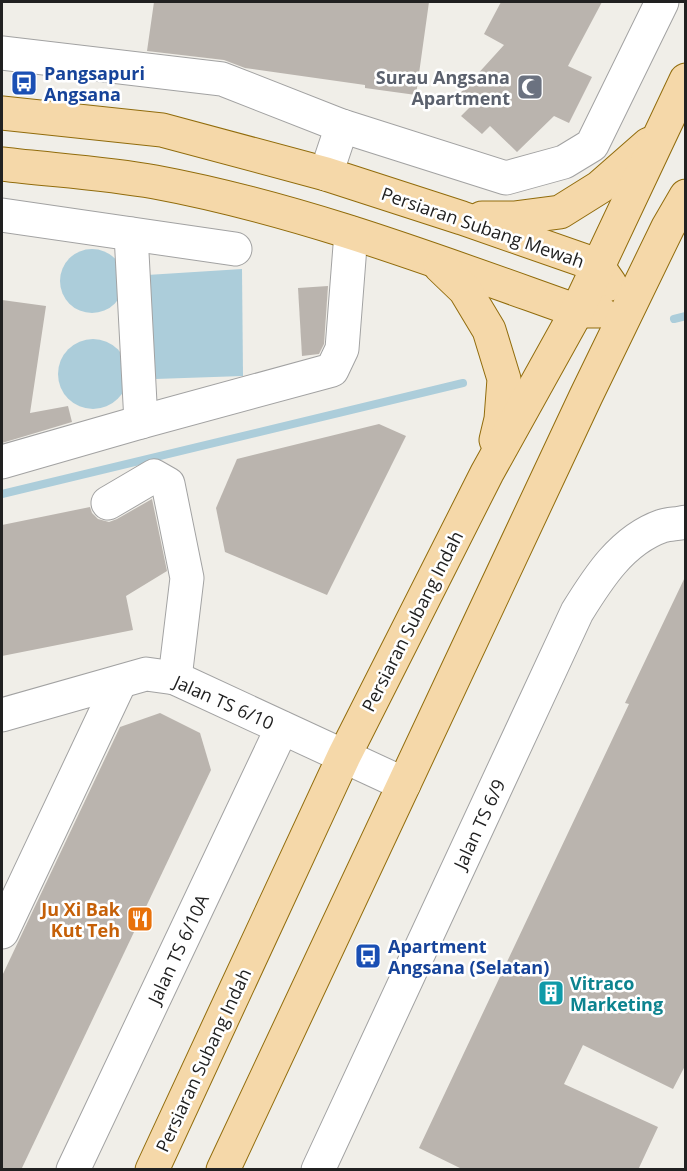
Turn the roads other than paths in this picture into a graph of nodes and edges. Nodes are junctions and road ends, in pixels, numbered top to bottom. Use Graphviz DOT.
graph roads {
  1 [pos="662,2"];
  2 [pos="2,52"];
  3 [pos="686,80"];
  4 [pos="2,113"];
  5 [pos="342,126"];
  6 [pos="659,135"];
  7 [pos="2,164"];
  8 [pos="326,174"];
  9 [pos="686,196"];
  10 [pos="2,215"];
  11 [pos="462,218"];
  12 [pos="677,231"];
  13 [pos="351,233"];
  14 [pos="131,234"];
  15 [pos="235,249"];
  16 [pos="435,261"];
  17 [pos="597,266"];
  18 [pos="628,310"];
  19 [pos="577,311"];
  20 [pos="141,422"];
  21 [pos="2,462"];
  22 [pos="487,473"];
  23 [pos="108,503"];
  24 [pos="686,522"];
  25 [pos="175,678"];
  26 [pos="120,682"];
  27 [pos="2,715"];
  28 [pos="282,728"];
  29 [pos="344,756"];
  30 [pos="404,784"];
  31 [pos="2,932"];
  32 [pos="73,1170"];
  33 [pos="152,1170"];
  34 [pos="223,1170"];
  35 [pos="318,1170"];
  1 -- 5 [label="street"];
  2 -- 5 [label="street"];
  3 -- 6 [label="main road, Persiaran Subang Indah"];
  4 -- 8 [label="main road, Persiaran Subang Mewah"];
  5 -- 8 [label="street"];
  6 -- 11 [label="main road"];
  6 -- 17 [label="main road, Persiaran Subang Indah"];
  7 -- 13 [label="main road"];
  8 -- 11 [label="main road, Persiaran Subang Mewah"];
  9 -- 12 [label="main road"];
  10 -- 14 [label="street"];
  11 -- 17 [label="main road, Persiaran Subang Mewah"];
  12 -- 18 [label="main road"];
  13 -- 16 [label="main road"];
  13 -- 20 [label="street"];
  14 -- 15 [label="street"];
  14 -- 20 [label="street"];
  16 -- 19 [label="main road"];
  16 -- 22 [label="main road"];
  17 -- 18 [label="main road, Persiaran Subang Mewah"];
  17 -- 19 [label="main road, Persiaran Subang Indah"];
  18 -- 19 [label="main road"];
  18 -- 30 [label="main road"];
  19 -- 22 [label="main road, Persiaran Subang Indah"];
  20 -- 21 [label="street"];
  22 -- 29 [label="main road, Persiaran Subang Indah"];
  23 -- 25 [label="street"];
  24 -- 35 [label="street, Jalan TS 6/9"];
  25 -- 26 [label="street, Jalan TS 6/10"];
  25 -- 28 [label="street, Jalan TS 6/10"];
  26 -- 27 [label="street, Jalan TS 6/10"];
  26 -- 31 [label="street"];
  28 -- 29 [label="street, Jalan TS 6/10"];
  28 -- 32 [label="street, Jalan TS 6/10A"];
  29 -- 30 [label="street, Jalan TS 6/10"];
  29 -- 33 [label="main road, Persiaran Subang Indah"];
  30 -- 34 [label="main road"];
}
